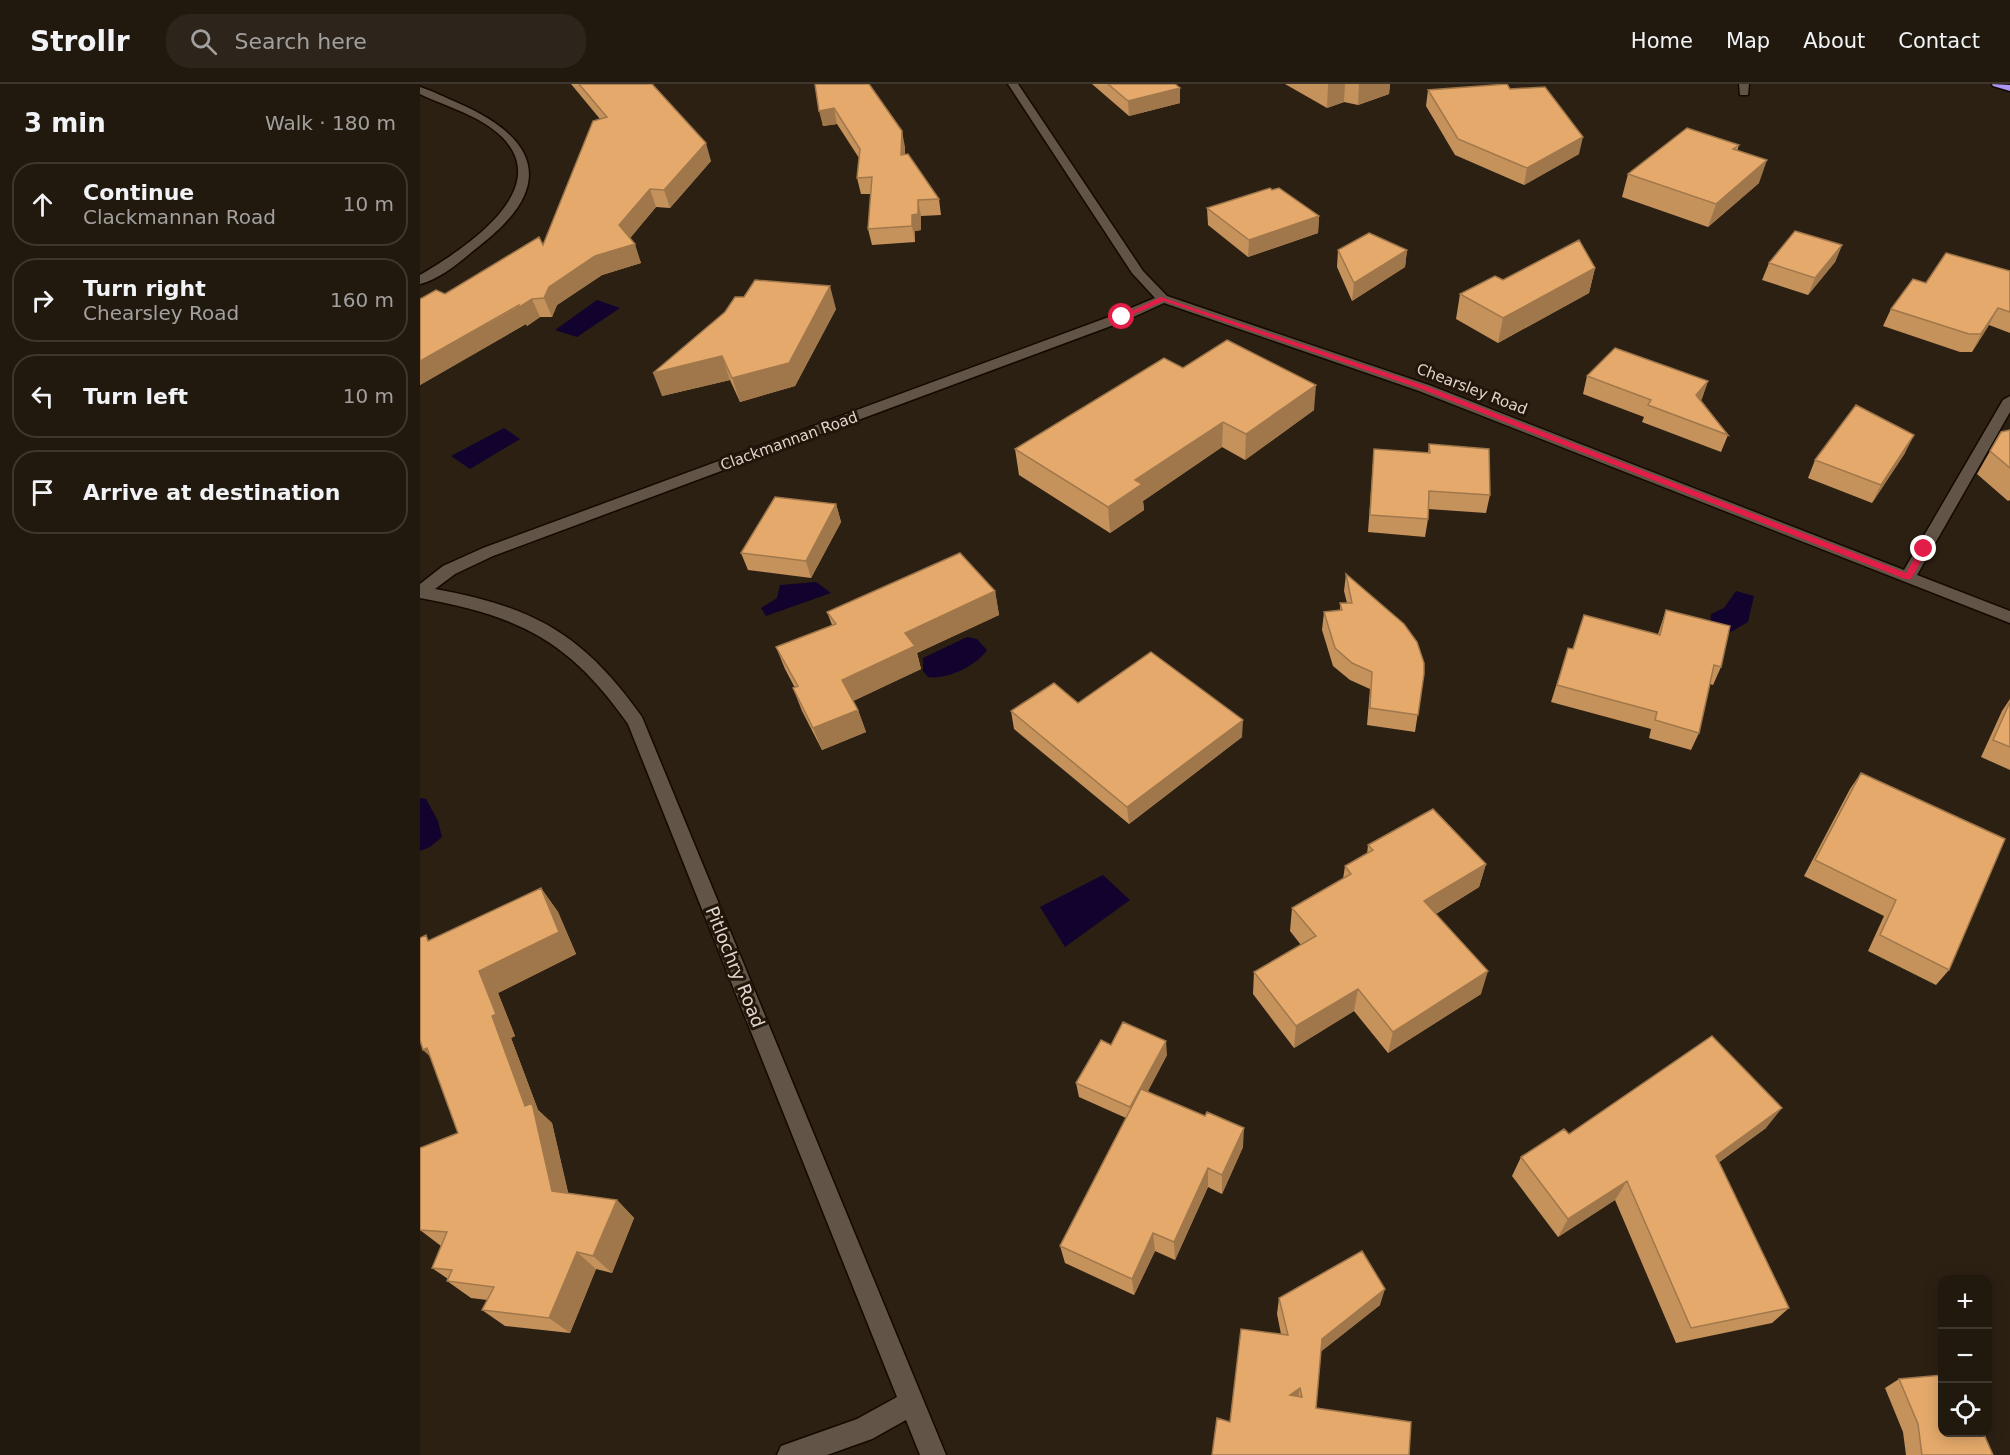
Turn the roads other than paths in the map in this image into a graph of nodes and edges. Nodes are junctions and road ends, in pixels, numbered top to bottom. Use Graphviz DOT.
graph roads {
  1 [pos="1013,84"];
  2 [pos="1997,84"];
  3 [pos="2010,88"];
  4 [pos="420,90"];
  5 [pos="420,280"];
  6 [pos="1163,299"];
  7 [pos="2010,400"];
  8 [pos="1908,577"];
  9 [pos="420,592"];
  10 [pos="2010,617"];
  11 [pos="912,1403"];
  12 [pos="790,1455"];
  13 [pos="933,1455"];
  1 -- 6 [label="street, Chearsley Road"];
  2 -- 3 [label="highway"];
  4 -- 5 [label="street"];
  6 -- 8 [label="street, Chearsley Road"];
  6 -- 9 [label="street, Clackmannan Road"];
  7 -- 8 [label="street"];
  8 -- 10 [label="street, Chearsley Road"];
  9 -- 11 [label="street, Pitlochry Road"];
  11 -- 12 [label="street"];
  11 -- 13 [label="street, Pitlochry Road"];
}
